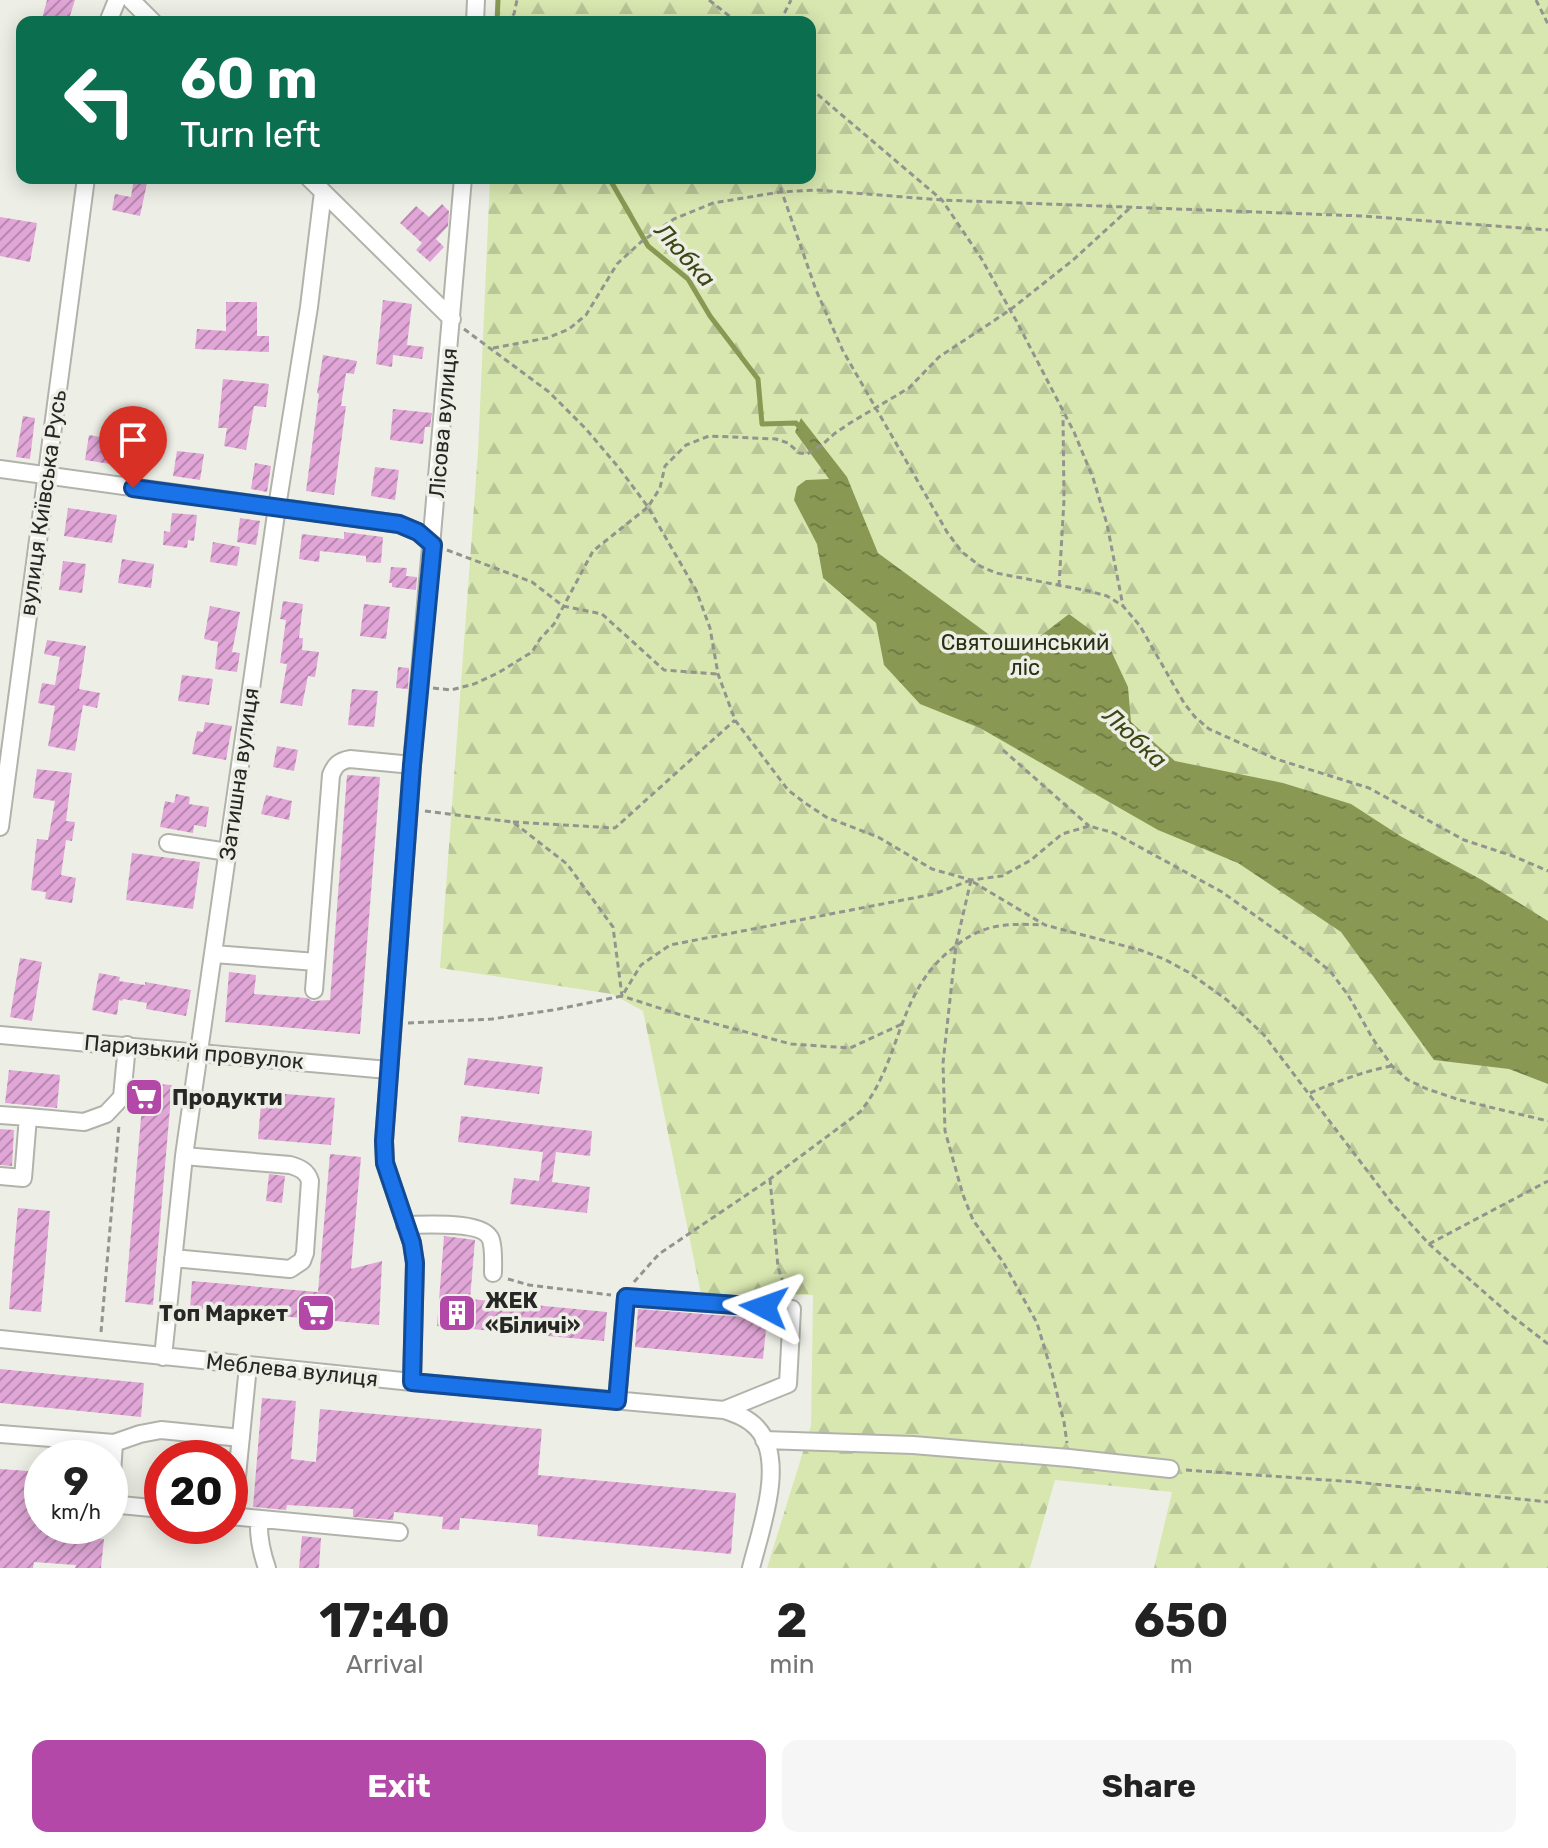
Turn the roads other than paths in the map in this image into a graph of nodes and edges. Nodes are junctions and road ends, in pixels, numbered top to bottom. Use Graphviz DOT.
graph roads {
  1 [pos="131,0"];
  2 [pos="147,16"];
  3 [pos="85,184"];
  4 [pos="315,184"];
  5 [pos="463,184"];
  6 [pos="323,192"];
  7 [pos="452,319"];
  8 [pos="0,469"];
  9 [pos="47,476"];
  10 [pos="277,507"];
  11 [pos="433,545"];
  12 [pos="412,765"];
  13 [pos="0,827"];
  14 [pos="168,843"];
  15 [pos="228,852"];
  16 [pos="214,954"];
  17 [pos="316,962"];
  18 [pos="314,990"];
  19 [pos="0,1035"];
  20 [pos="127,1045"];
  21 [pos="200,1051"];
  22 [pos="388,1070"];
  23 [pos="0,1115"];
  24 [pos="28,1117"];
  25 [pos="184,1156"];
  26 [pos="0,1176"];
  27 [pos="405,1225"];
  28 [pos="173,1258"];
  29 [pos="493,1273"];
  30 [pos="0,1339"];
  31 [pos="163,1357"];
  32 [pos="248,1366"];
  33 [pos="412,1382"];
  34 [pos="617,1401"];
  35 [pos="724,1410"];
  36 [pos="0,1434"];
  37 [pos="241,1438"];
  38 [pos="76,1440"];
  39 [pos="123,1440"];
  40 [pos="764,1440"];
  41 [pos="1170,1469"];
  42 [pos="248,1518"];
  43 [pos="259,1519"];
  44 [pos="399,1532"];
  45 [pos="267,1568"];
  46 [pos="751,1568"];
  1 -- 2 [label="street"];
  3 -- 9 [label="street, вулиця Київська Русь"];
  4 -- 6 [label="street"];
  5 -- 7 [label="street, Лісова вулиця"];
  6 -- 7 [label="street"];
  6 -- 10 [label="street, Затишна вулиця"];
  7 -- 11 [label="street, Лісова вулиця"];
  8 -- 9 [label="street"];
  9 -- 10 [label="street"];
  9 -- 13 [label="street, вулиця Київська Русь"];
  10 -- 11 [label="street"];
  10 -- 15 [label="street, Затишна вулиця"];
  11 -- 12 [label="street, Лісова вулиця"];
  12 -- 17 [label="street"];
  12 -- 22 [label="street, Лісова вулиця"];
  14 -- 15 [label="street"];
  15 -- 16 [label="street, Затишна вулиця"];
  16 -- 17 [label="street"];
  16 -- 21 [label="street, Затишна вулиця"];
  17 -- 18 [label="street"];
  19 -- 20 [label="street, Паризький провулок"];
  20 -- 21 [label="street, Паризький провулок"];
  20 -- 24 [label="street"];
  21 -- 22 [label="street, Паризький провулок"];
  21 -- 25 [label="street, Затишна вулиця"];
  22 -- 27 [label="street, Лісова вулиця"];
  23 -- 24 [label="street"];
  24 -- 26 [label="street"];
  25 -- 28 [label="street, Затишна вулиця"];
  25 -- 28 [label="street"];
  27 -- 29 [label="street"];
  27 -- 33 [label="street, Лісова вулиця"];
  28 -- 31 [label="street, Затишна вулиця"];
  30 -- 31 [label="street, Меблева вулиця"];
  31 -- 32 [label="street, Меблева вулиця"];
  32 -- 33 [label="street, Меблева вулиця"];
  32 -- 37 [label="street"];
  33 -- 34 [label="street, Меблева вулиця"];
  34 -- 35 [label="street, Меблева вулиця"];
  34 -- 35 [label="street"];
  35 -- 40 [label="street, Меблева вулиця"];
  36 -- 38 [label="street"];
  37 -- 39 [label="street"];
  40 -- 41 [label="street"];
  40 -- 46 [label="street"];
  42 -- 43 [label="street"];
  43 -- 44 [label="street"];
  43 -- 45 [label="street"];
}
